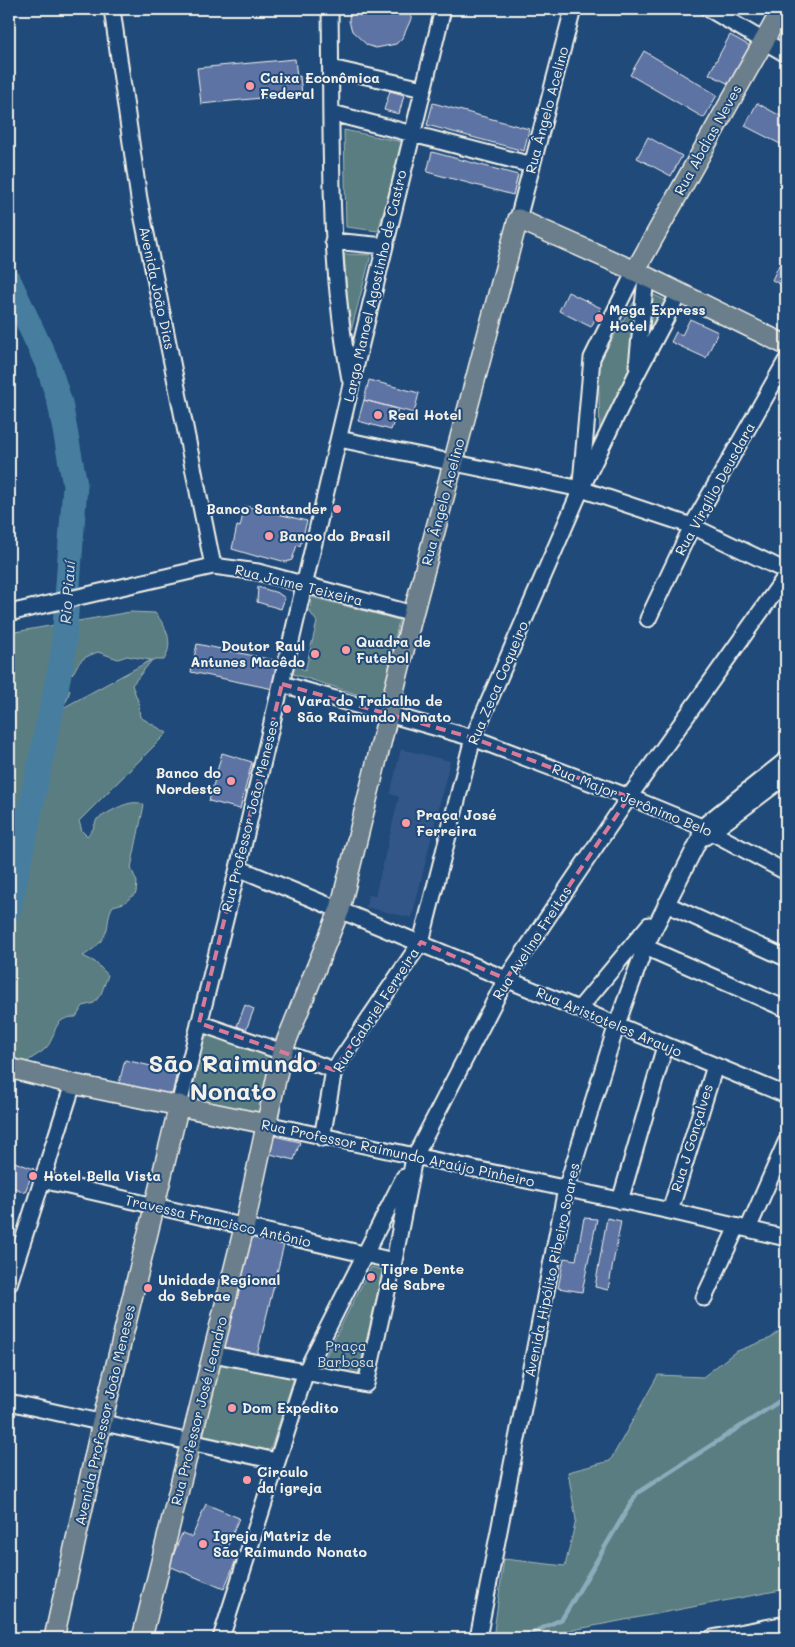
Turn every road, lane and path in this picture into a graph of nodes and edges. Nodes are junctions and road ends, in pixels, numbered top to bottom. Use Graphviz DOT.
graph roads {
  1 [pos="112,9"];
  2 [pos="330,9"];
  3 [pos="443,9"];
  4 [pos="573,9"];
  5 [pos="709,9"];
  6 [pos="782,9"];
  7 [pos="763,41"];
  8 [pos="786,54"];
  9 [pos="331,68"];
  10 [pos="422,89"];
  11 [pos="332,113"];
  12 [pos="412,133"];
  13 [pos="532,165"];
  14 [pos="518,219"];
  15 [pos="333,241"];
  16 [pos="385,246"];
  17 [pos="641,274"];
  18 [pos="679,293"];
  19 [pos="786,345"];
  20 [pos="786,361"];
  21 [pos="636,375"];
  22 [pos="351,385"];
  23 [pos="339,439"];
  24 [pos="454,462"];
  25 [pos="581,489"];
  26 [pos="692,526"];
  27 [pos="213,566"];
  28 [pos="786,571"];
  29 [pos="786,576"];
  30 [pos="306,585"];
  31 [pos="9,613"];
  32 [pos="413,614"];
  33 [pos="648,619"];
  34 [pos="282,684"];
  35 [pos="388,713"];
  36 [pos="473,738"];
  37 [pos="786,760"];
  38 [pos="786,776"];
  39 [pos="629,797"];
  40 [pos="704,833"];
  41 [pos="238,868"];
  42 [pos="786,872"];
  43 [pos="664,907"];
  44 [pos="340,909"];
  45 [pos="421,942"];
  46 [pos="646,947"];
  47 [pos="786,958"];
  48 [pos="506,979"];
  49 [pos="579,1009"];
  50 [pos="786,1009"];
  51 [pos="198,1023"];
  52 [pos="617,1024"];
  53 [pos="665,1046"];
  54 [pos="282,1052"];
  55 [pos="715,1066"];
  56 [pos="9,1068"];
  57 [pos="334,1070"];
  58 [pos="73,1084"];
  59 [pos="786,1095"];
  60 [pos="179,1105"];
  61 [pos="266,1124"];
  62 [pos="322,1138"];
  63 [pos="786,1142"];
  64 [pos="414,1158"];
  65 [pos="42,1180"];
  66 [pos="566,1189"];
  67 [pos="620,1201"];
  68 [pos="154,1206"];
  69 [pos="670,1211"];
  70 [pos="244,1228"];
  71 [pos="743,1228"];
  72 [pos="786,1238"];
  73 [pos="367,1254"];
  74 [pos="394,1261"];
  75 [pos="9,1284"];
  76 [pos="704,1298"];
  77 [pos="213,1354"];
  78 [pos="306,1371"];
  79 [pos="9,1402"];
  80 [pos="102,1422"];
  81 [pos="192,1441"];
  82 [pos="276,1461"];
  83 [pos="786,1624"];
  84 [pos="54,1638"];
  85 [pos="142,1638"];
  86 [pos="221,1638"];
  87 [pos="478,1638"];
  88 [pos="712,1638"];
  1 -- 27 [label="street, Avenida João Dias"];
  2 -- 9 [label="street"];
  3 -- 10 [label="street, Largo Manoel Agostinho de Castro"];
  4 -- 13 [label="street, Rua Ângelo Acelino"];
  5 -- 7 [label="street"];
  6 -- 7 [label="main road, Rua Abdias Neves"];
  7 -- 8 [label="street"];
  7 -- 17 [label="main road, Rua Abdias Neves"];
  9 -- 10 [label="street"];
  9 -- 11 [label="street"];
  10 -- 12 [label="street, Largo Manoel Agostinho de Castro"];
  11 -- 12 [label="street"];
  11 -- 15 [label="street"];
  12 -- 13 [label="street"];
  12 -- 16 [label="street, Largo Manoel Agostinho de Castro"];
  13 -- 14 [label="street, Rua Ângelo Acelino"];
  14 -- 17 [label="main road"];
  14 -- 24 [label="main road, Rua Ângelo Acelino"];
  15 -- 16 [label="street"];
  15 -- 22 [label="street"];
  16 -- 22 [label="street, Largo Manoel Agostinho de Castro"];
  17 -- 18 [label="main road"];
  17 -- 21 [label="street"];
  17 -- 25 [label="street"];
  18 -- 19 [label="main road"];
  18 -- 21 [label="street, Rua Zeca Coqueiro"];
  20 -- 26 [label="street, Rua Virgílio Deusdara"];
  21 -- 25 [label="street, Rua Zeca Coqueiro"];
  22 -- 23 [label="street, Largo Manoel Agostinho de Castro"];
  23 -- 24 [label="street"];
  23 -- 30 [label="street, Rua Professor João Meneses"];
  24 -- 25 [label="street"];
  24 -- 32 [label="main road, Rua Ângelo Acelino"];
  25 -- 26 [label="street"];
  25 -- 36 [label="street, Rua Zeca Coqueiro"];
  26 -- 28 [label="street"];
  26 -- 33 [label="street, Rua Virgílio Deusdara"];
  27 -- 30 [label="street, Rua Jaime Teixeira"];
  27 -- 31 [label="street, Rua Jaime Teixeira"];
  29 -- 39 [label="street, Rua Avelino Freitas"];
  30 -- 32 [label="street, Rua Jaime Teixeira"];
  30 -- 34 [label="street, Rua Professor João Meneses"];
  32 -- 35 [label="main road, Rua Ângelo Acelino"];
  34 -- 35 [label="street"];
  34 -- 41 [label="street, Rua Professor João Meneses"];
  35 -- 36 [label="street"];
  35 -- 44 [label="main road, Rua Ângelo Acelino"];
  36 -- 39 [label="street, Rua Major Jerônimo Belo"];
  36 -- 45 [label="street, Rua Zeca Coqueiro"];
  37 -- 40 [label="street, Avenida Hipólito Ribeiro Soares"];
  38 -- 40 [label="street, Avenida Hipólito Ribeiro Soares"];
  39 -- 40 [label="street, Rua Major Jerônimo Belo"];
  39 -- 48 [label="street, Rua Avelino Freitas"];
  40 -- 42 [label="street, Rua Major Jerônimo Belo"];
  40 -- 43 [label="street, Avenida Hipólito Ribeiro Soares"];
  41 -- 44 [label="street, Rua Aristoteles Araujo"];
  41 -- 51 [label="street, Rua Professor João Meneses"];
  43 -- 46 [label="street, Avenida Hipólito Ribeiro Soares"];
  43 -- 47 [label="street"];
  43 -- 49 [label="street, Avenida Hipólito Ribeiro Soares"];
  44 -- 45 [label="street, Rua Aristoteles Araujo"];
  44 -- 54 [label="main road, Rua Ângelo Acelino"];
  45 -- 48 [label="street, Rua Aristoteles Araujo"];
  45 -- 57 [label="street, Rua Gabriel Ferreira"];
  46 -- 50 [label="street"];
  46 -- 52 [label="street, Avenida Hipólito Ribeiro Soares"];
  48 -- 49 [label="street, Rua Aristoteles Araujo"];
  48 -- 64 [label="street, Rua Avelino Freitas"];
  49 -- 52 [label="street, Rua Aristoteles Araujo"];
  51 -- 54 [label="street"];
  51 -- 60 [label="street, Rua Professor João Meneses"];
  52 -- 53 [label="street, Rua Aristoteles Araujo"];
  52 -- 66 [label="street, Avenida Hipólito Ribeiro Soares"];
  53 -- 55 [label="street, Rua Aristoteles Araujo"];
  53 -- 67 [label="street"];
  54 -- 57 [label="street"];
  54 -- 61 [label="main road, Rua Professor José Leandro"];
  55 -- 59 [label="street, Rua Aristoteles Araujo"];
  55 -- 69 [label="street, Rua J Gonçalves"];
  56 -- 58 [label="main road, Rua Professor Raimundo Araújo Pinheiro"];
  57 -- 62 [label="street, Rua Gabriel Ferreira"];
  58 -- 60 [label="main road, Rua Professor Raimundo Araújo Pinheiro"];
  58 -- 65 [label="street"];
  60 -- 61 [label="main road, Rua Professor Raimundo Araújo Pinheiro"];
  60 -- 68 [label="main road, Avenida Professor João Meneses"];
  61 -- 62 [label="street, Rua Professor Raimundo Araújo Pinheiro"];
  61 -- 70 [label="main road, Rua Professor José Leandro"];
  62 -- 64 [label="street, Rua Professor Raimundo Araújo Pinheiro"];
  63 -- 71 [label="street"];
  64 -- 66 [label="street, Rua Professor Raimundo Araújo Pinheiro"];
  64 -- 73 [label="street"];
  64 -- 74 [label="street, Rua Avelino Freitas"];
  65 -- 68 [label="street, Travessa Francisco Antônio"];
  65 -- 75 [label="street"];
  66 -- 67 [label="street, Rua Professor Raimundo Araújo Pinheiro"];
  66 -- 87 [label="street, Avenida Hipólito Ribeiro Soares"];
  67 -- 69 [label="street, Rua Professor Raimundo Araújo Pinheiro"];
  68 -- 70 [label="street, Travessa Francisco Antônio"];
  68 -- 80 [label="main road, Avenida Professor João Meneses"];
  69 -- 71 [label="street, Rua Professor Raimundo Araújo Pinheiro"];
  70 -- 73 [label="street, Travessa Francisco Antônio"];
  70 -- 77 [label="main road, Rua Professor José Leandro"];
  71 -- 72 [label="street, Rua Professor Raimundo Araújo Pinheiro"];
  71 -- 76 [label="street"];
  73 -- 74 [label="street, Travessa Francisco Antônio"];
  73 -- 78 [label="street"];
  74 -- 78 [label="street, Rua Avelino Freitas"];
  77 -- 78 [label="street"];
  77 -- 81 [label="main road, Rua Professor José Leandro"];
  78 -- 82 [label="street"];
  79 -- 80 [label="street"];
  80 -- 81 [label="street"];
  80 -- 84 [label="main road, Avenida Professor João Meneses"];
  81 -- 82 [label="street"];
  81 -- 85 [label="main road, Rua Professor José Leandro"];
  82 -- 86 [label="street"];
  83 -- 88 [label="street"];
}
